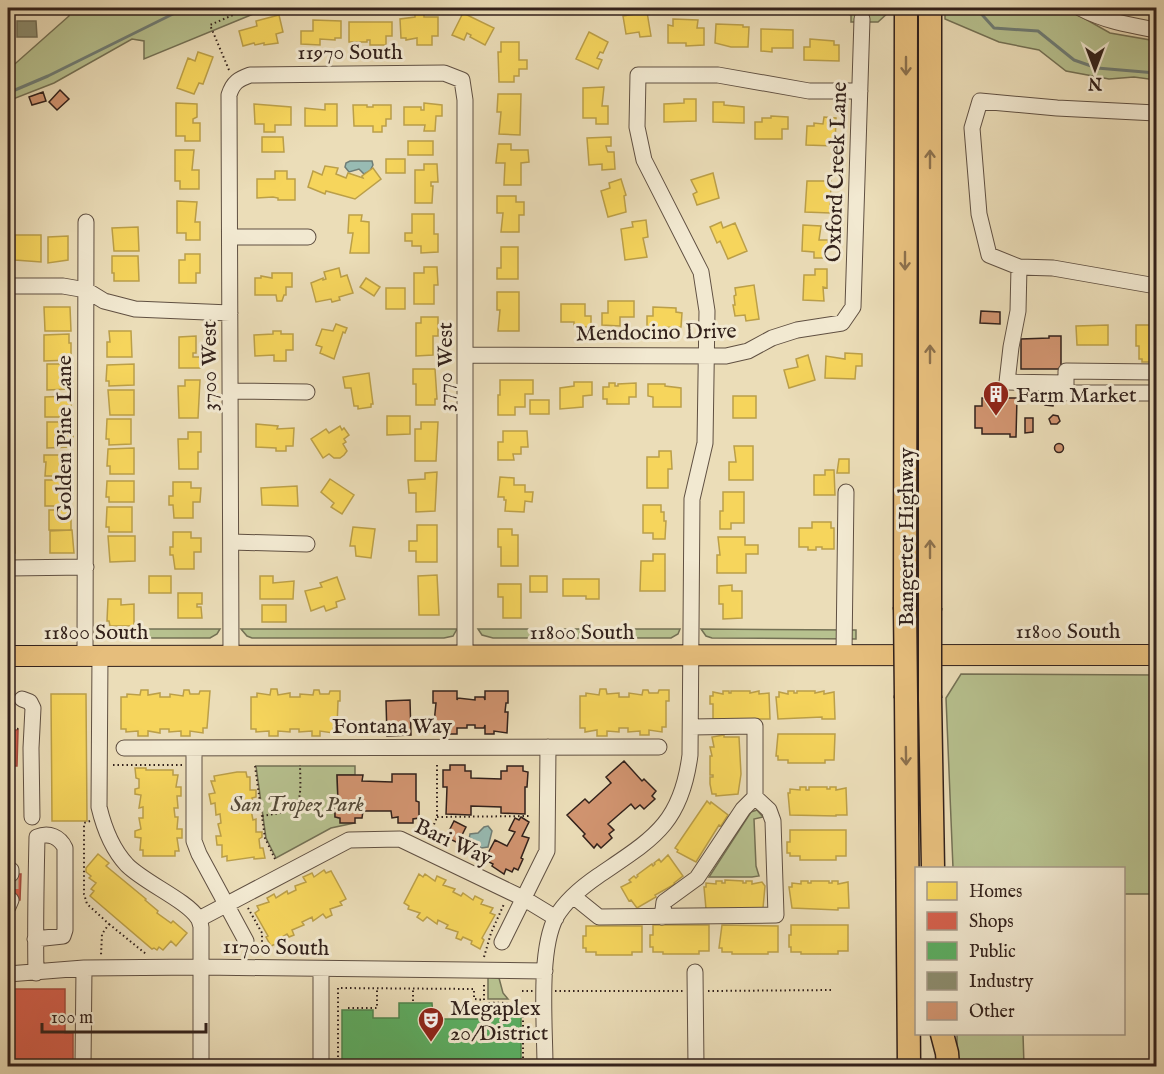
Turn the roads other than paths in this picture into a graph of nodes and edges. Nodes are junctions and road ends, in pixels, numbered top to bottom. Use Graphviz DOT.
graph roads {
  1 [pos="906,8"];
  2 [pos="930,8"];
  3 [pos="1080,8"];
  4 [pos="862,19"];
  5 [pos="1156,30"];
  6 [pos="234,75"];
  7 [pos="462,80"];
  8 [pos="860,91"];
  9 [pos="1156,113"];
  10 [pos="86,222"];
  11 [pos="230,237"];
  12 [pos="308,237"];
  13 [pos="1018,267"];
  14 [pos="8,286"];
  15 [pos="1156,286"];
  16 [pos="86,290"];
  17 [pos="230,313"];
  18 [pos="842,323"];
  19 [pos="466,355"];
  20 [pos="705,356"];
  21 [pos="1156,372"];
  22 [pos="1066,383"];
  23 [pos="231,391"];
  24 [pos="307,392"];
  25 [pos="1156,393"];
  26 [pos="846,492"];
  27 [pos="231,542"];
  28 [pos="307,544"];
  29 [pos="86,567"];
  30 [pos="8,568"];
  31 [pos="93,654"];
  32 [pos="231,654"];
  33 [pos="465,654"];
  34 [pos="691,654"];
  35 [pos="844,654"];
  36 [pos="1156,655"];
  37 [pos="8,656"];
  38 [pos="22,699"];
  39 [pos="691,727"];
  40 [pos="548,747"];
  41 [pos="659,747"];
  42 [pos="124,748"];
  43 [pos="194,748"];
  44 [pos="755,797"];
  45 [pos="32,817"];
  46 [pos="933,867"];
  47 [pos="573,896"];
  48 [pos="523,898"];
  49 [pos="227,902"];
  50 [pos="662,916"];
  51 [pos="556,918"];
  52 [pos="199,919"];
  53 [pos="35,939"];
  54 [pos="246,941"];
  55 [pos="501,942"];
  56 [pos="201,967"];
  57 [pos="84,968"];
  58 [pos="321,969"];
  59 [pos="545,971"];
  60 [pos="695,972"];
  61 [pos="36,973"];
  62 [pos="8,974"];
  63 [pos="936,1035"];
  64 [pos="942,1035"];
  65 [pos="83,1066"];
  66 [pos="201,1066"];
  67 [pos="321,1066"];
  68 [pos="545,1066"];
  69 [pos="696,1066"];
  70 [pos="909,1066"];
  71 [pos="936,1066"];
  72 [pos="948,1066"];
  1 -- 70 [label="highway, Bangerter Highway, one-way, bridge"];
  46 -- 2 [label="highway, Bangerter Highway, one-way, bridge"];
  3 -- 5 [label="street"];
  4 -- 8 [label="street, Oxford Creek Lane"];
  6 -- 7 [label="street, 11970 South"];
  6 -- 11 [label="street, 3700 West"];
  7 -- 19 [label="street, 3770 West"];
  8 -- 18 [label="street, Oxford Creek Lane"];
  8 -- 20 [label="street"];
  9 -- 13 [label="street"];
  10 -- 16 [label="street, Golden Pine Lane"];
  11 -- 12 [label="street"];
  11 -- 17 [label="street, 3700 West"];
  13 -- 15 [label="street"];
  13 -- 22 [label="street"];
  14 -- 16 [label="street"];
  16 -- 17 [label="street"];
  16 -- 29 [label="street, Golden Pine Lane"];
  17 -- 23 [label="street, 3700 West"];
  18 -- 20 [label="street, Mendocino Drive"];
  19 -- 20 [label="street, Mendocino Drive"];
  19 -- 33 [label="street, 3770 West"];
  20 -- 34 [label="street"];
  21 -- 22 [label="street"];
  22 -- 25 [label="street"];
  23 -- 24 [label="street"];
  23 -- 27 [label="street, 3700 West"];
  26 -- 35 [label="street"];
  27 -- 28 [label="street"];
  27 -- 32 [label="street, 3700 West"];
  29 -- 30 [label="street"];
  29 -- 31 [label="street, Golden Pine Lane"];
  31 -- 32 [label="main road, 11800 South"];
  31 -- 37 [label="main road, 11800 South"];
  31 -- 52 [label="street, Golden Pine Lane"];
  32 -- 33 [label="main road, 11800 South"];
  33 -- 34 [label="main road, 11800 South"];
  34 -- 35 [label="main road, 11800 South"];
  34 -- 39 [label="street"];
  35 -- 36 [label="main road, 11800 South"];
  38 -- 45 [label="street"];
  39 -- 44 [label="street"];
  39 -- 47 [label="street"];
  40 -- 41 [label="street, Fontana Way"];
  40 -- 43 [label="street, Fontana Way"];
  40 -- 48 [label="street"];
  42 -- 43 [label="street, Fontana Way"];
  43 -- 49 [label="street"];
  44 -- 50 [label="street"];
  44 -- 50 [label="street"];
  47 -- 50 [label="street"];
  47 -- 51 [label="street"];
  48 -- 49 [label="street, Bari Way"];
  48 -- 51 [label="street, Bari Way"];
  48 -- 55 [label="street"];
  49 -- 52 [label="street, Bari Way"];
  49 -- 54 [label="street"];
  51 -- 59 [label="street"];
  52 -- 56 [label="street"];
  53 -- 53 [label="street"];
  53 -- 61 [label="street"];
  56 -- 57 [label="street, 11700 South"];
  56 -- 58 [label="street, 11700 South"];
  56 -- 66 [label="street"];
  57 -- 61 [label="street, 11700 South"];
  57 -- 65 [label="street"];
  58 -- 59 [label="street, 11700 South"];
  58 -- 67 [label="street"];
  59 -- 68 [label="street"];
  60 -- 69 [label="street"];
  61 -- 62 [label="street, 11700 South"];
  63 -- 71 [label="highway"];
  64 -- 72 [label="highway"];
}
